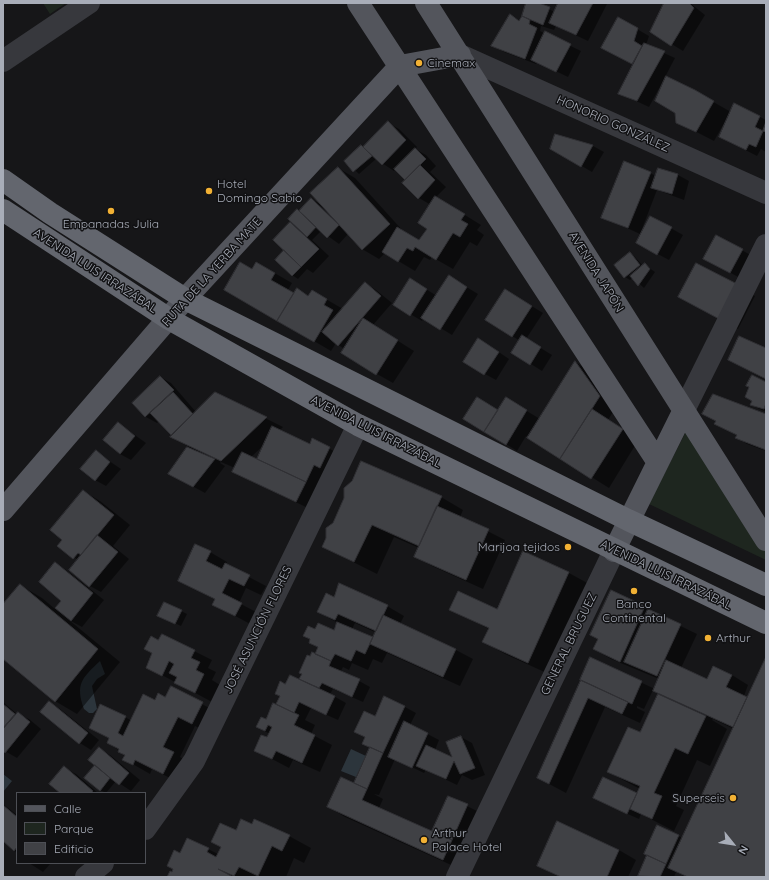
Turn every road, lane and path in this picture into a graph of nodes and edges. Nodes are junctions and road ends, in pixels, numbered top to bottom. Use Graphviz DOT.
graph roads {
  1 [pos="89,3"];
  2 [pos="358,3"];
  3 [pos="426,3"];
  4 [pos="460,55"];
  5 [pos="3,61"];
  6 [pos="400,66"];
  7 [pos="3,180"];
  8 [pos="766,193"];
  9 [pos="3,210"];
  10 [pos="766,245"];
  11 [pos="185,299"];
  12 [pos="169,319"];
  13 [pos="683,412"];
  14 [pos="358,425"];
  15 [pos="657,461"];
  16 [pos="3,510"];
  17 [pos="628,520"];
  18 [pos="766,540"];
  19 [pos="614,550"];
  20 [pos="766,585"];
  21 [pos="766,623"];
  22 [pos="146,828"];
  23 [pos="102,864"];
  24 [pos="86,877"];
  25 [pos="457,877"];
  1 -- 5 [label="street"];
  2 -- 6 [label="main road"];
  3 -- 4 [label="main road, AVENIDA JAPÓN"];
  4 -- 6 [label="main road"];
  4 -- 8 [label="street, HONORIO GONZÁLEZ"];
  4 -- 13 [label="main road, AVENIDA JAPÓN"];
  6 -- 11 [label="main road, RUTA DE LA YERBA MATE"];
  6 -- 15 [label="main road"];
  7 -- 11 [label="highway, AVENIDA LUIS IRRAZÁBAL"];
  9 -- 12 [label="highway, AVENIDA LUIS IRRAZÁBAL"];
  10 -- 13 [label="street"];
  11 -- 12 [label="main road, RUTA DE LA YERBA MATE"];
  11 -- 17 [label="highway, AVENIDA LUIS IRRAZÁBAL"];
  12 -- 14 [label="highway, AVENIDA LUIS IRRAZÁBAL"];
  12 -- 16 [label="main road, RUTA DE LA YERBA MATE"];
  13 -- 15 [label="main road, GENERAL BRUGUEZ"];
  13 -- 18 [label="main road, AVENIDA JAPÓN"];
  14 -- 19 [label="highway, AVENIDA LUIS IRRAZÁBAL"];
  14 -- 22 [label="street, JOSÉ ASUNCIÓN FLORES"];
  15 -- 17 [label="main road, GENERAL BRUGUEZ"];
  17 -- 19 [label="main road, GENERAL BRUGUEZ"];
  17 -- 20 [label="highway, AVENIDA LUIS IRRAZÁBAL"];
  19 -- 21 [label="highway, AVENIDA LUIS IRRAZÁBAL"];
  19 -- 25 [label="street, GENERAL BRUGUEZ"];
  23 -- 24 [label="street"];
}
